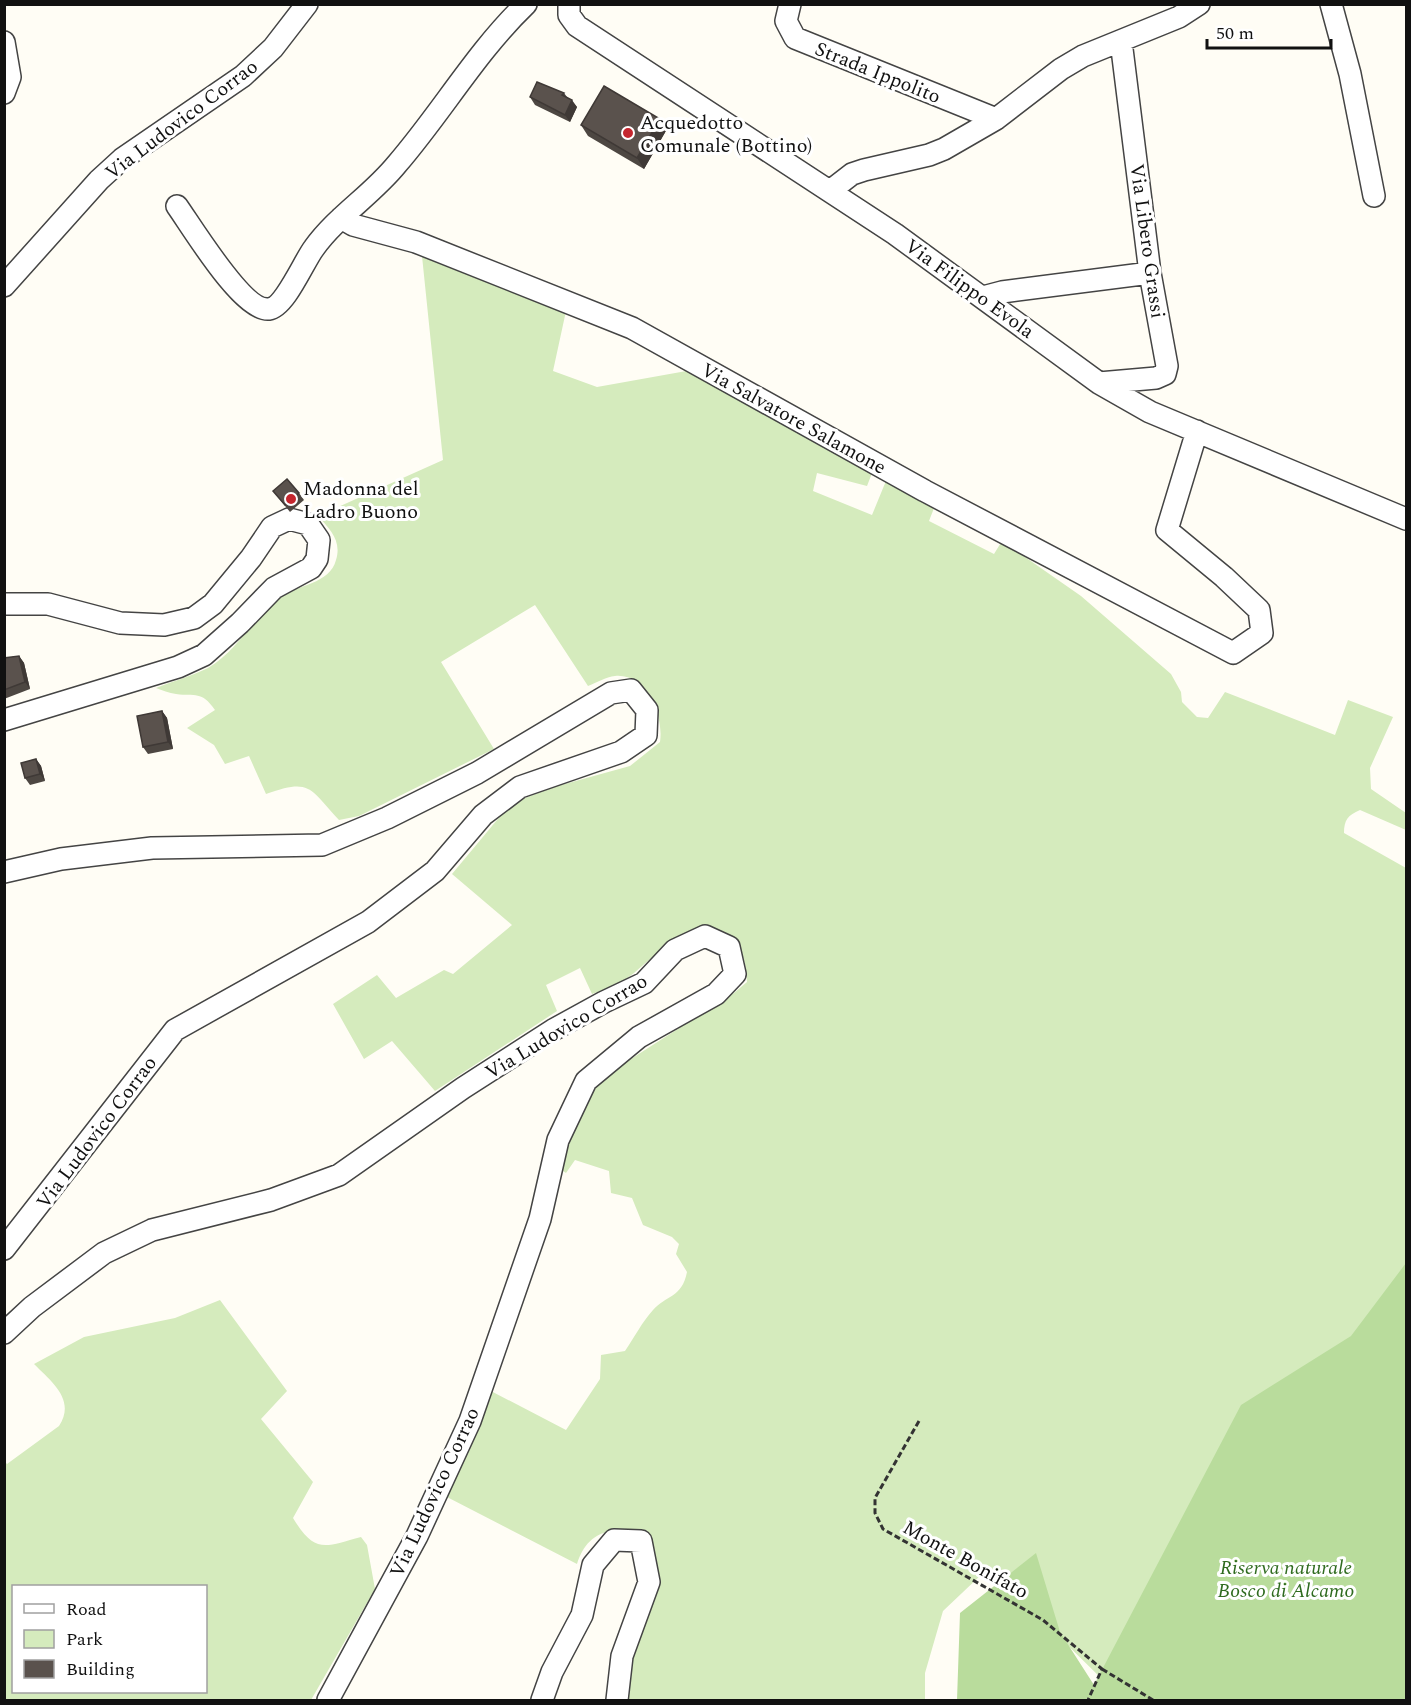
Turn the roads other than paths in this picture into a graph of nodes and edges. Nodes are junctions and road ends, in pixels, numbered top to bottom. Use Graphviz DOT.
graph roads {
  1 [pos="307,4"];
  2 [pos="526,4"];
  3 [pos="569,4"];
  4 [pos="790,4"];
  5 [pos="1199,4"];
  6 [pos="1331,4"];
  7 [pos="1121,40"];
  8 [pos="4,42"];
  9 [pos="4,93"];
  10 [pos="996,119"];
  11 [pos="830,191"];
  12 [pos="1374,196"];
  13 [pos="177,206"];
  14 [pos="341,218"];
  15 [pos="1150,273"];
  16 [pos="4,286"];
  17 [pos="983,297"];
  18 [pos="1099,383"];
  19 [pos="1197,431"];
  20 [pos="1407,519"];
  21 [pos="4,604"];
  22 [pos="4,720"];
  23 [pos="4,872"];
  24 [pos="4,1249"];
  25 [pos="4,1333"];
  26 [pos="328,1701"];
  27 [pos="542,1701"];
  28 [pos="617,1701"];
  1 -- 16 [label="street, Via Ludovico Corrao"];
  2 -- 14 [label="street"];
  3 -- 11 [label="street, Via Filippo Evola"];
  4 -- 10 [label="street, Strada Ippolito"];
  5 -- 7 [label="street"];
  6 -- 12 [label="street"];
  7 -- 10 [label="street"];
  7 -- 15 [label="street, Via Libero Grassi"];
  8 -- 9 [label="street"];
  10 -- 11 [label="street"];
  11 -- 17 [label="street, Via Filippo Evola"];
  13 -- 14 [label="street"];
  14 -- 19 [label="street, Via Salvatore Salamone"];
  15 -- 17 [label="street"];
  15 -- 18 [label="street, Via Libero Grassi"];
  17 -- 18 [label="street, Via Filippo Evola"];
  18 -- 19 [label="street, Via Filippo Evola"];
  19 -- 20 [label="street, Via Filippo Evola"];
  21 -- 22 [label="street"];
  23 -- 24 [label="street, Via Ludovico Corrao"];
  25 -- 26 [label="street, Via Ludovico Corrao"];
  27 -- 28 [label="street"];
}
